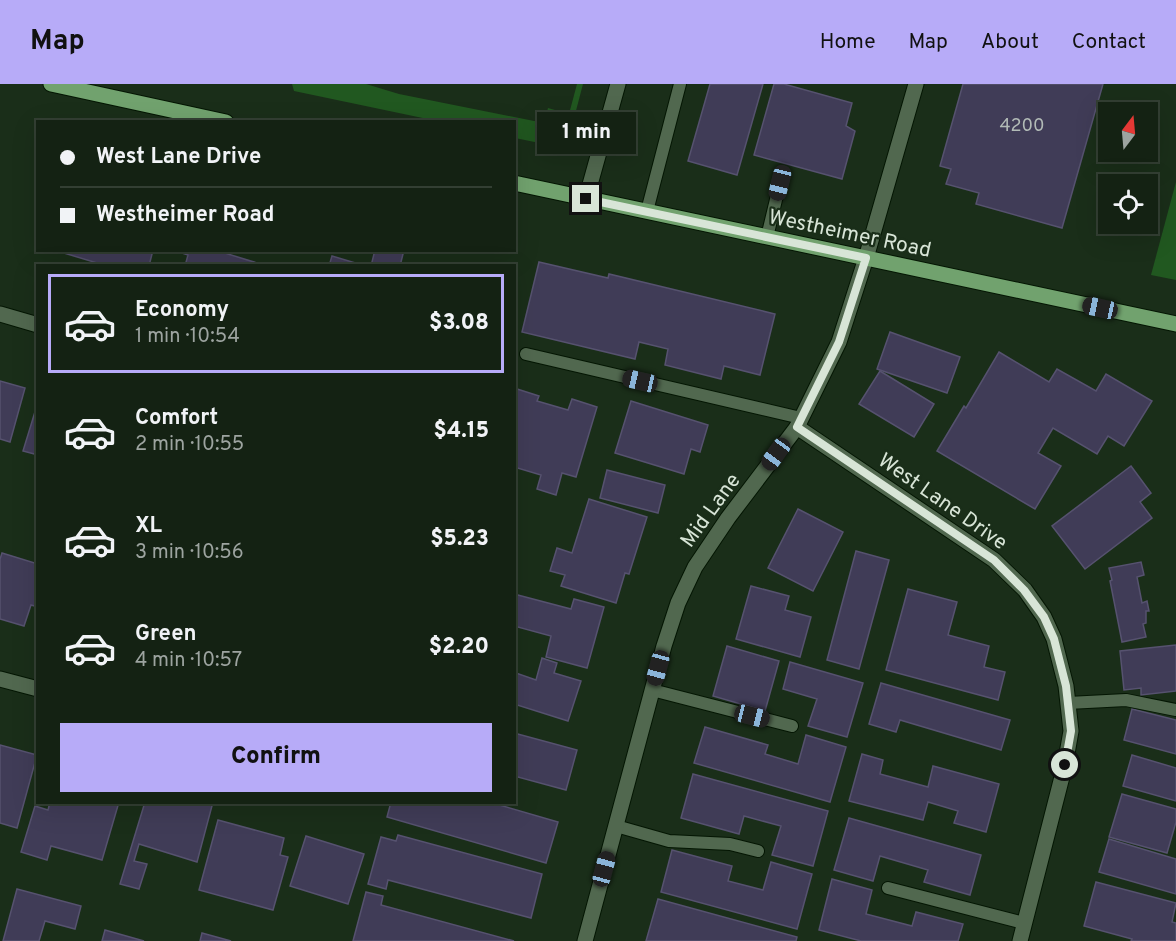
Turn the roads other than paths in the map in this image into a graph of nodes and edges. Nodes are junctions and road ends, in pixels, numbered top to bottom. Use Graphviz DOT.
graph roads {
  1 [pos="51,84"];
  2 [pos="618,84"];
  3 [pos="680,84"];
  4 [pos="916,84"];
  5 [pos="217,120"];
  6 [pos="516,183"];
  7 [pos="780,183"];
  8 [pos="586,199"];
  9 [pos="646,211"];
  10 [pos="767,237"];
  11 [pos="866,258"];
  12 [pos="0,314"];
  13 [pos="36,324"];
  14 [pos="1176,324"];
  15 [pos="526,354"];
  16 [pos="799,422"];
  17 [pos="0,679"];
  18 [pos="36,688"];
  19 [pos="652,690"];
  20 [pos="1068,703"];
  21 [pos="1176,710"];
  22 [pos="792,726"];
  23 [pos="616,826"];
  24 [pos="758,851"];
  25 [pos="888,888"];
  26 [pos="1024,923"];
  27 [pos="585,941"];
  28 [pos="1020,941"];
  1 -- 5 [label="main road"];
  2 -- 8 [label="street"];
  3 -- 9 [label="lane"];
  4 -- 11 [label="street, Mid Lane"];
  6 -- 8 [label="main road, Westheimer Road"];
  7 -- 10 [label="lane"];
  8 -- 9 [label="main road, Westheimer Road"];
  9 -- 10 [label="main road, Westheimer Road"];
  10 -- 11 [label="main road, Westheimer Road"];
  11 -- 14 [label="main road, Westheimer Road"];
  11 -- 16 [label="street, Mid Lane"];
  12 -- 13 [label="street"];
  15 -- 16 [label="lane"];
  16 -- 19 [label="street, Mid Lane"];
  16 -- 20 [label="street, West Lane Drive"];
  17 -- 18 [label="street"];
  19 -- 22 [label="lane"];
  19 -- 23 [label="street, Mid Lane"];
  20 -- 21 [label="lane"];
  20 -- 26 [label="street, West Lane Drive"];
  23 -- 24 [label="lane"];
  23 -- 27 [label="street, Mid Lane"];
  25 -- 26 [label="lane"];
  26 -- 28 [label="street, West Lane Drive"];
}
